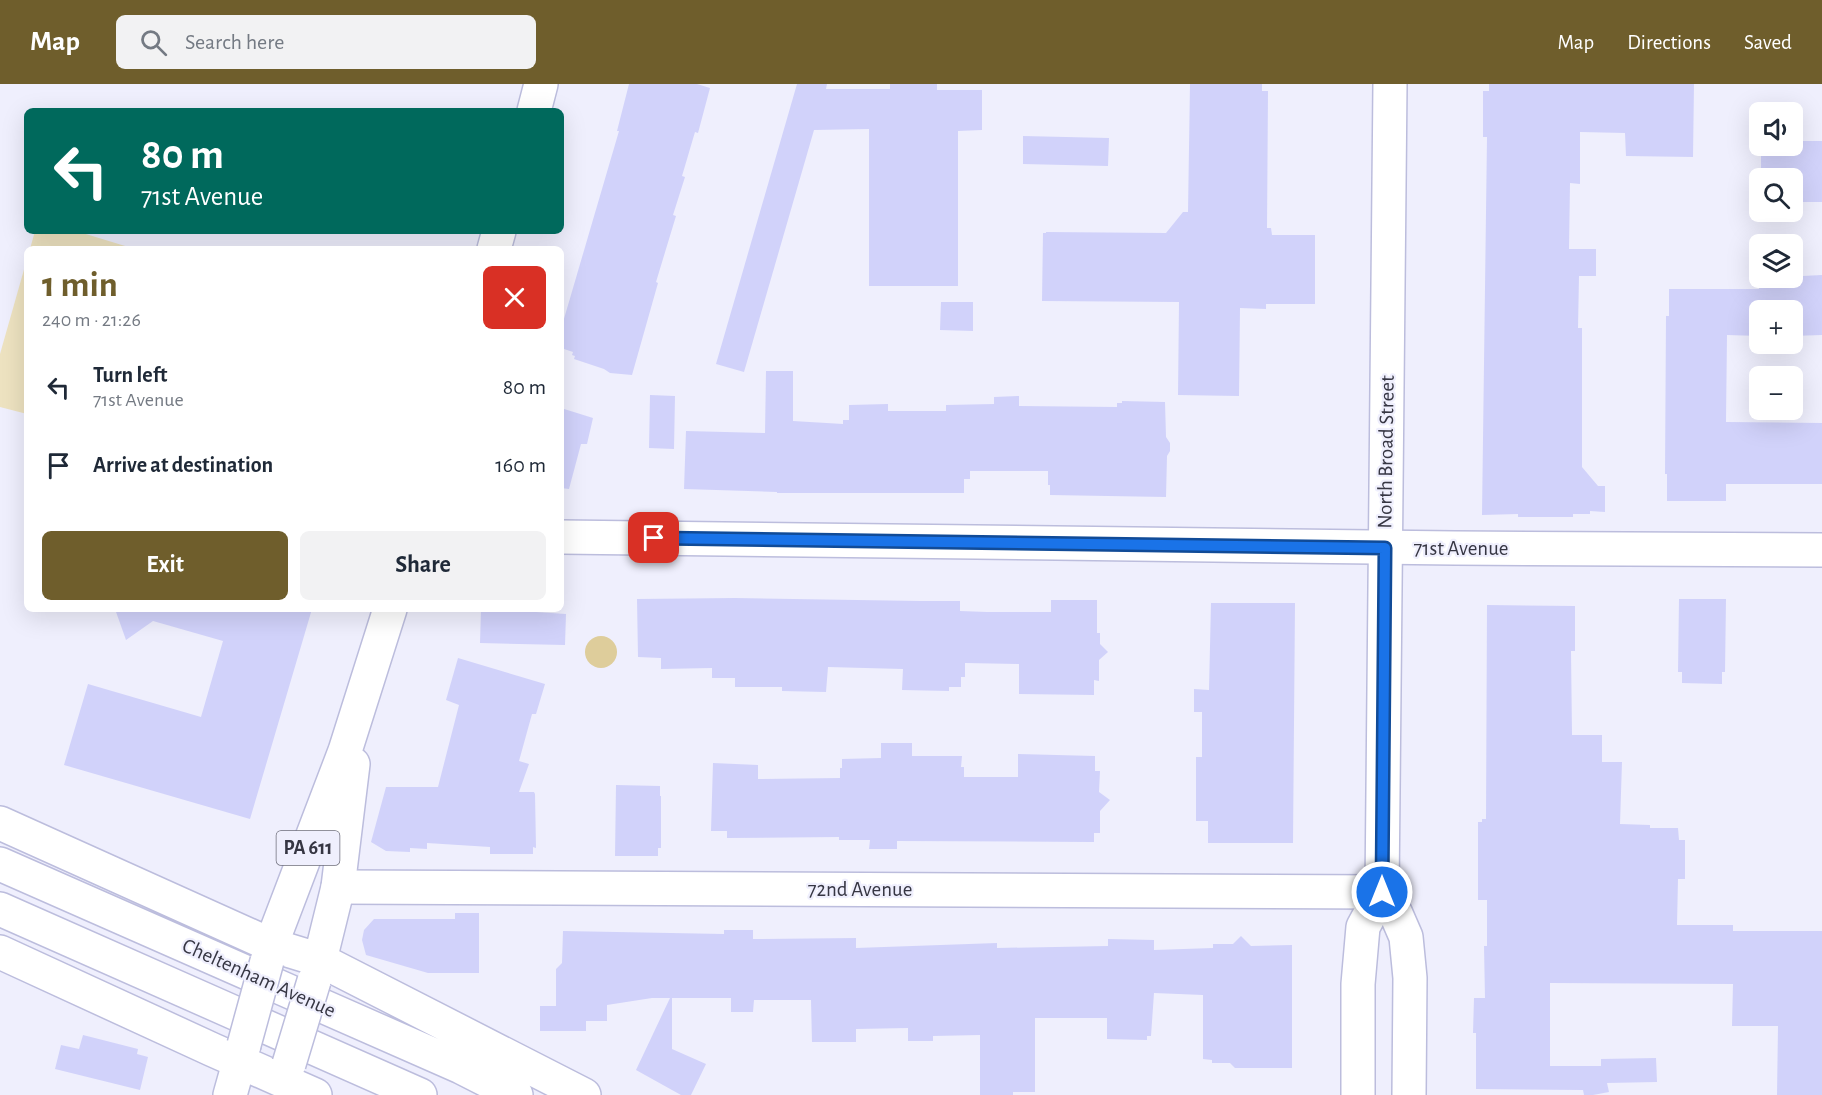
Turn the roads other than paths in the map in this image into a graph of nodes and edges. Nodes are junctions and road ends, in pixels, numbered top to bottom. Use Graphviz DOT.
graph roads {
  1 [pos="541,84"];
  2 [pos="1390,84"];
  3 [pos="535,108"];
  4 [pos="564,537"];
  5 [pos="1385,548"];
  6 [pos="1822,550"];
  7 [pos="389,612"];
  8 [pos="360,706"];
  9 [pos="0,823"];
  10 [pos="0,864"];
  11 [pos="338,887"];
  12 [pos="1382,892"];
  13 [pos="0,909"];
  14 [pos="0,952"];
  15 [pos="269,953"];
  16 [pos="317,971"];
  17 [pos="241,1053"];
  18 [pos="284,1080"];
  19 [pos="230,1095"];
  20 [pos="315,1095"];
  21 [pos="420,1095"];
  22 [pos="516,1095"];
  23 [pos="584,1095"];
  24 [pos="1358,1095"];
  25 [pos="1409,1095"];
  1 -- 3 [label="main road"];
  2 -- 5 [label="main road, North Broad Street"];
  4 -- 5 [label="main road, 71st Avenue"];
  5 -- 6 [label="main road, 71st Avenue"];
  5 -- 12 [label="main road, North Broad Street"];
  7 -- 8 [label="main road, PA 611"];
  8 -- 11 [label="main road, PA 611"];
  8 -- 15 [label="main road, PA 611"];
  9 -- 15 [label="main road"];
  10 -- 22 [label="main road, Cheltenham Avenue"];
  11 -- 12 [label="main road, 72nd Avenue"];
  11 -- 16 [label="main road, PA 611"];
  12 -- 24 [label="main road, North Broad Street"];
  12 -- 25 [label="main road"];
  13 -- 21 [label="main road, Cheltenham Avenue"];
  14 -- 17 [label="main road"];
  15 -- 16 [label="main road"];
  15 -- 17 [label="main road, PA 611, bridge"];
  16 -- 18 [label="main road, PA 611, bridge"];
  16 -- 23 [label="main road"];
  17 -- 18 [label="main road"];
  17 -- 19 [label="main road, PA 611"];
  18 -- 20 [label="main road"];
}
